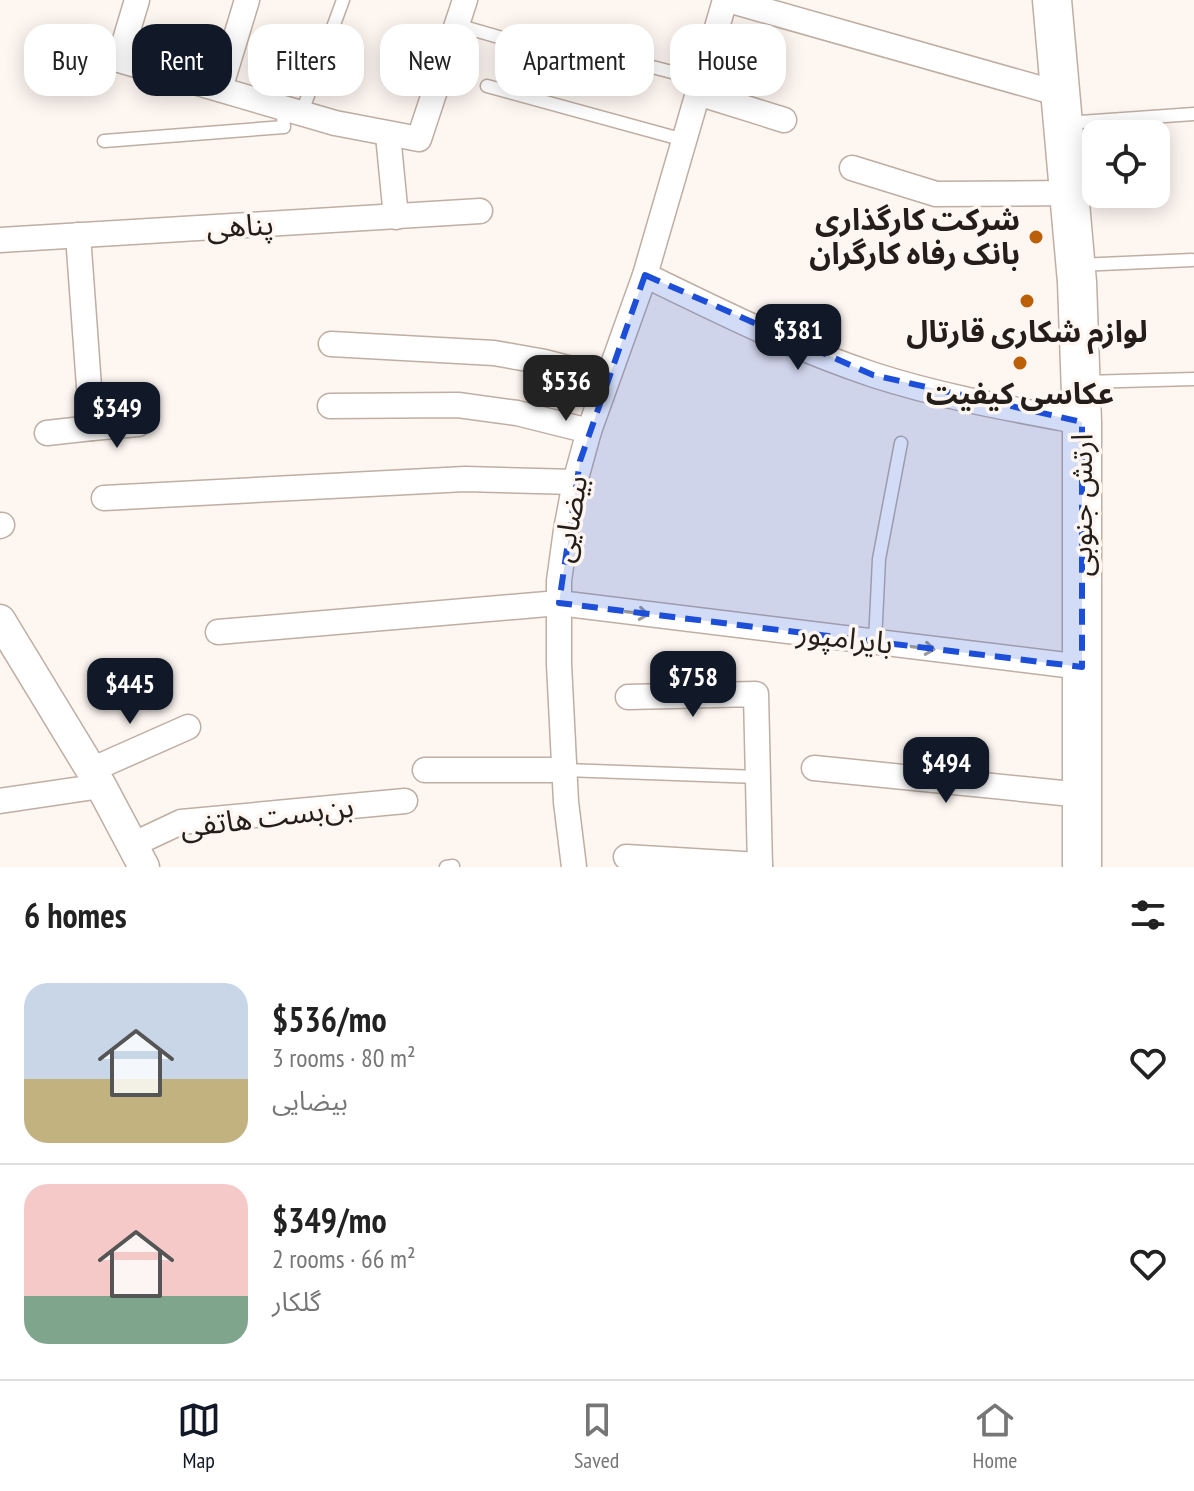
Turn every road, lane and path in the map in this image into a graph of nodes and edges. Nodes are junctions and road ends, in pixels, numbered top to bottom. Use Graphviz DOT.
graph roads {
  1 [pos="137,0"];
  2 [pos="247,0"];
  3 [pos="343,0"];
  4 [pos="465,0"];
  5 [pos="727,0"];
  6 [pos="1052,0"];
  7 [pos="457,24"];
  8 [pos="720,24"];
  9 [pos="479,31"];
  10 [pos="232,49"];
  11 [pos="132,64"];
  12 [pos="670,76"];
  13 [pos="487,86"];
  14 [pos="232,92"];
  15 [pos="433,96"];
  16 [pos="697,96"];
  17 [pos="723,96"];
  18 [pos="292,108"];
  19 [pos="1061,108"];
  20 [pos="1194,114"];
  21 [pos="784,120"];
  22 [pos="388,135"];
  23 [pos="684,140"];
  24 [pos="104,141"];
  25 [pos="852,168"];
  26 [pos="1069,193"];
  27 [pos="480,211"];
  28 [pos="396,217"];
  29 [pos="78,235"];
  30 [pos="0,240"];
  31 [pos="1192,260"];
  32 [pos="1075,265"];
  33 [pos="645,275"];
  34 [pos="331,344"];
  35 [pos="607,378"];
  36 [pos="1194,379"];
  37 [pos="1081,382"];
  38 [pos="330,406"];
  39 [pos="1082,422"];
  40 [pos="138,424"];
  41 [pos="92,428"];
  42 [pos="589,431"];
  43 [pos="47,433"];
  44 [pos="901,443"];
  45 [pos="575,482"];
  46 [pos="104,498"];
  47 [pos="559,603"];
  48 [pos="0,620"];
  49 [pos="218,632"];
  50 [pos="875,642"];
  51 [pos="1082,667"];
  52 [pos="628,697"];
  53 [pos="188,727"];
  54 [pos="814,768"];
  55 [pos="425,770"];
  56 [pos="565,770"];
  57 [pos="758,777"];
  58 [pos="96,778"];
  59 [pos="1082,795"];
  60 [pos="0,801"];
  61 [pos="405,801"];
  62 [pos="138,856"];
  63 [pos="626,857"];
  64 [pos="453,866"];
  65 [pos="760,866"];
  66 [pos="446,867"];
  67 [pos="574,867"];
  68 [pos="1082,867"];
  1 -- 11 [label="street"];
  2 -- 10 [label="street"];
  3 -- 18 [label="lane"];
  4 -- 7 [label="street"];
  5 -- 8 [label="street, بیضایی"];
  5 -- 19 [label="street"];
  6 -- 19 [label="main road, ارتش جنوبی"];
  9 -- 12 [label="lane"];
  13 -- 23 [label="lane"];
  14 -- 18 [label="street"];
  15 -- 22 [label="street"];
  16 -- 23 [label="street, بیضایی"];
  17 -- 21 [label="street"];
  18 -- 22 [label="street"];
  18 -- 24 [label="lane"];
  19 -- 20 [label="lane"];
  19 -- 26 [label="main road, ارتش جنوبی"];
  22 -- 28 [label="street"];
  23 -- 33 [label="street, بیضایی"];
  25 -- 26 [label="street"];
  26 -- 32 [label="main road, ارتش جنوبی"];
  27 -- 28 [label="street, پناهی"];
  28 -- 29 [label="street, پناهی"];
  29 -- 30 [label="street, پناهی"];
  29 -- 41 [label="street"];
  31 -- 32 [label="lane"];
  32 -- 37 [label="main road, ارتش جنوبی"];
  33 -- 35 [label="street, بیضایی"];
  33 -- 39 [label="street"];
  34 -- 35 [label="street"];
  35 -- 42 [label="street, بیضایی"];
  36 -- 37 [label="lane"];
  37 -- 39 [label="main road, ارتش جنوبی"];
  38 -- 42 [label="street"];
  39 -- 51 [label="main road, ارتش جنوبی"];
  40 -- 41 [label="street"];
  41 -- 43 [label="street"];
  42 -- 45 [label="street, بیضایی"];
  44 -- 50 [label="lane"];
  45 -- 46 [label="street"];
  45 -- 47 [label="street, بیضایی"];
  47 -- 49 [label="street, بایرامپور"];
  47 -- 50 [label="street, بایرامپور, one-way"];
  47 -- 56 [label="street, بیضایی"];
  48 -- 58 [label="street"];
  50 -- 51 [label="street, بایرامپور, one-way"];
  51 -- 59 [label="main road, ارتش جنوبی"];
  52 -- 57 [label="street"];
  53 -- 58 [label="street"];
  54 -- 59 [label="street"];
  55 -- 56 [label="street"];
  56 -- 57 [label="lane"];
  56 -- 67 [label="street, بیضایی"];
  57 -- 65 [label="street"];
  58 -- 60 [label="street"];
  58 -- 62 [label="street"];
  59 -- 68 [label="main road, ارتش جنوبی"];
  61 -- 62 [label="street, بن‌بست هاتفی"];
  63 -- 65 [label="street"];
  64 -- 66 [label="lane"];
}
